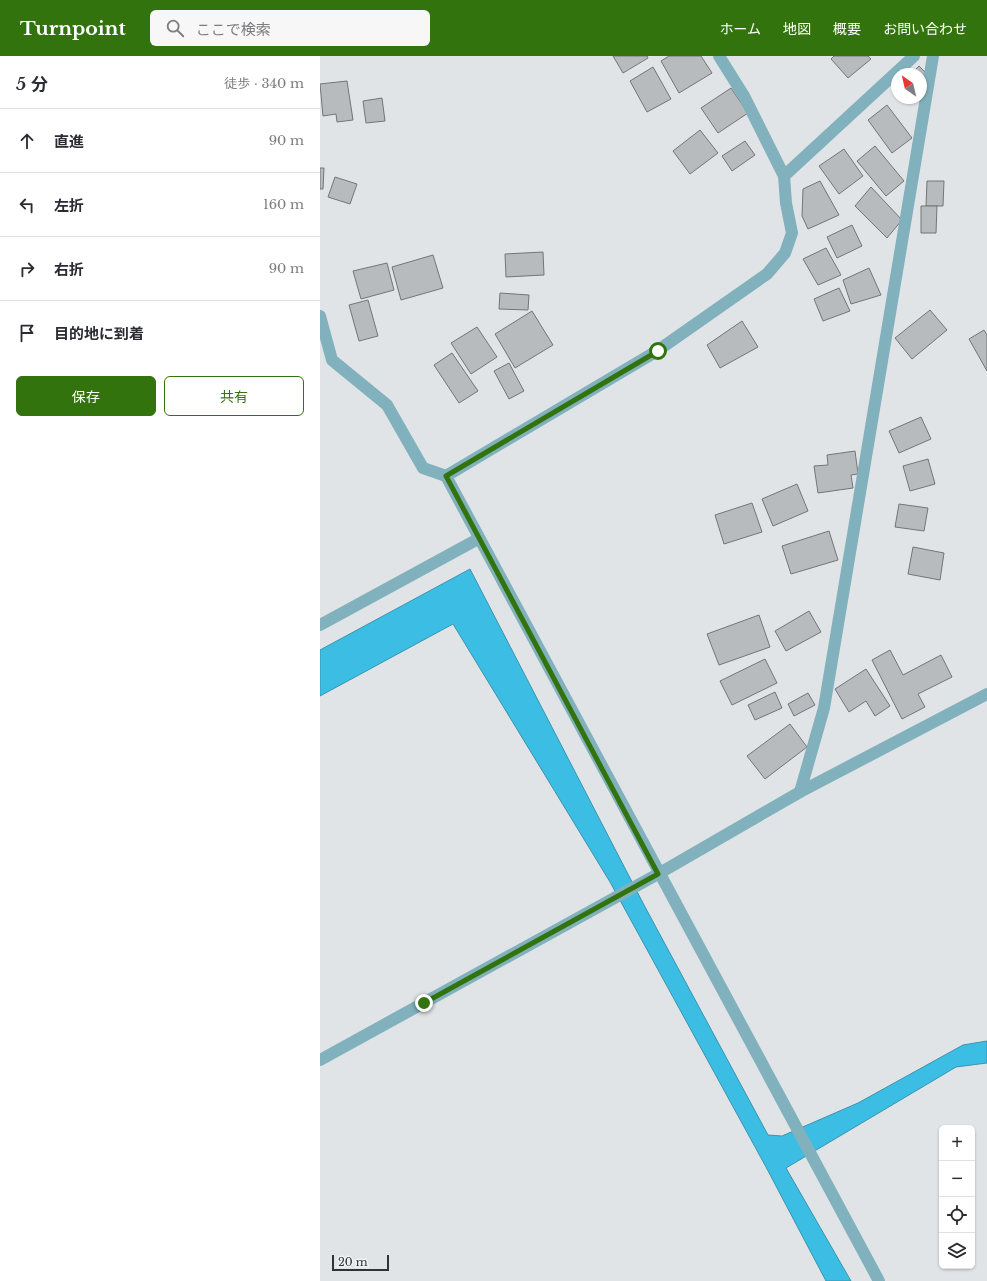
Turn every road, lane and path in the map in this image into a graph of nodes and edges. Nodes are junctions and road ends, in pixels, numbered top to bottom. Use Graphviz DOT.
graph roads {
  1 [pos="719,56"];
  2 [pos="914,56"];
  3 [pos="933,56"];
  4 [pos="784,176"];
  5 [pos="320,316"];
  6 [pos="446,476"];
  7 [pos="478,539"];
  8 [pos="320,625"];
  9 [pos="987,694"];
  10 [pos="800,792"];
  11 [pos="658,874"];
  12 [pos="320,1060"];
  13 [pos="879,1281"];
  1 -- 4 [label="street"];
  2 -- 4 [label="street"];
  3 -- 10 [label="street"];
  4 -- 6 [label="street"];
  5 -- 6 [label="street"];
  6 -- 7 [label="street"];
  7 -- 8 [label="street"];
  7 -- 11 [label="street"];
  9 -- 10 [label="street"];
  10 -- 11 [label="street"];
  11 -- 12 [label="street"];
  11 -- 13 [label="street"];
}
